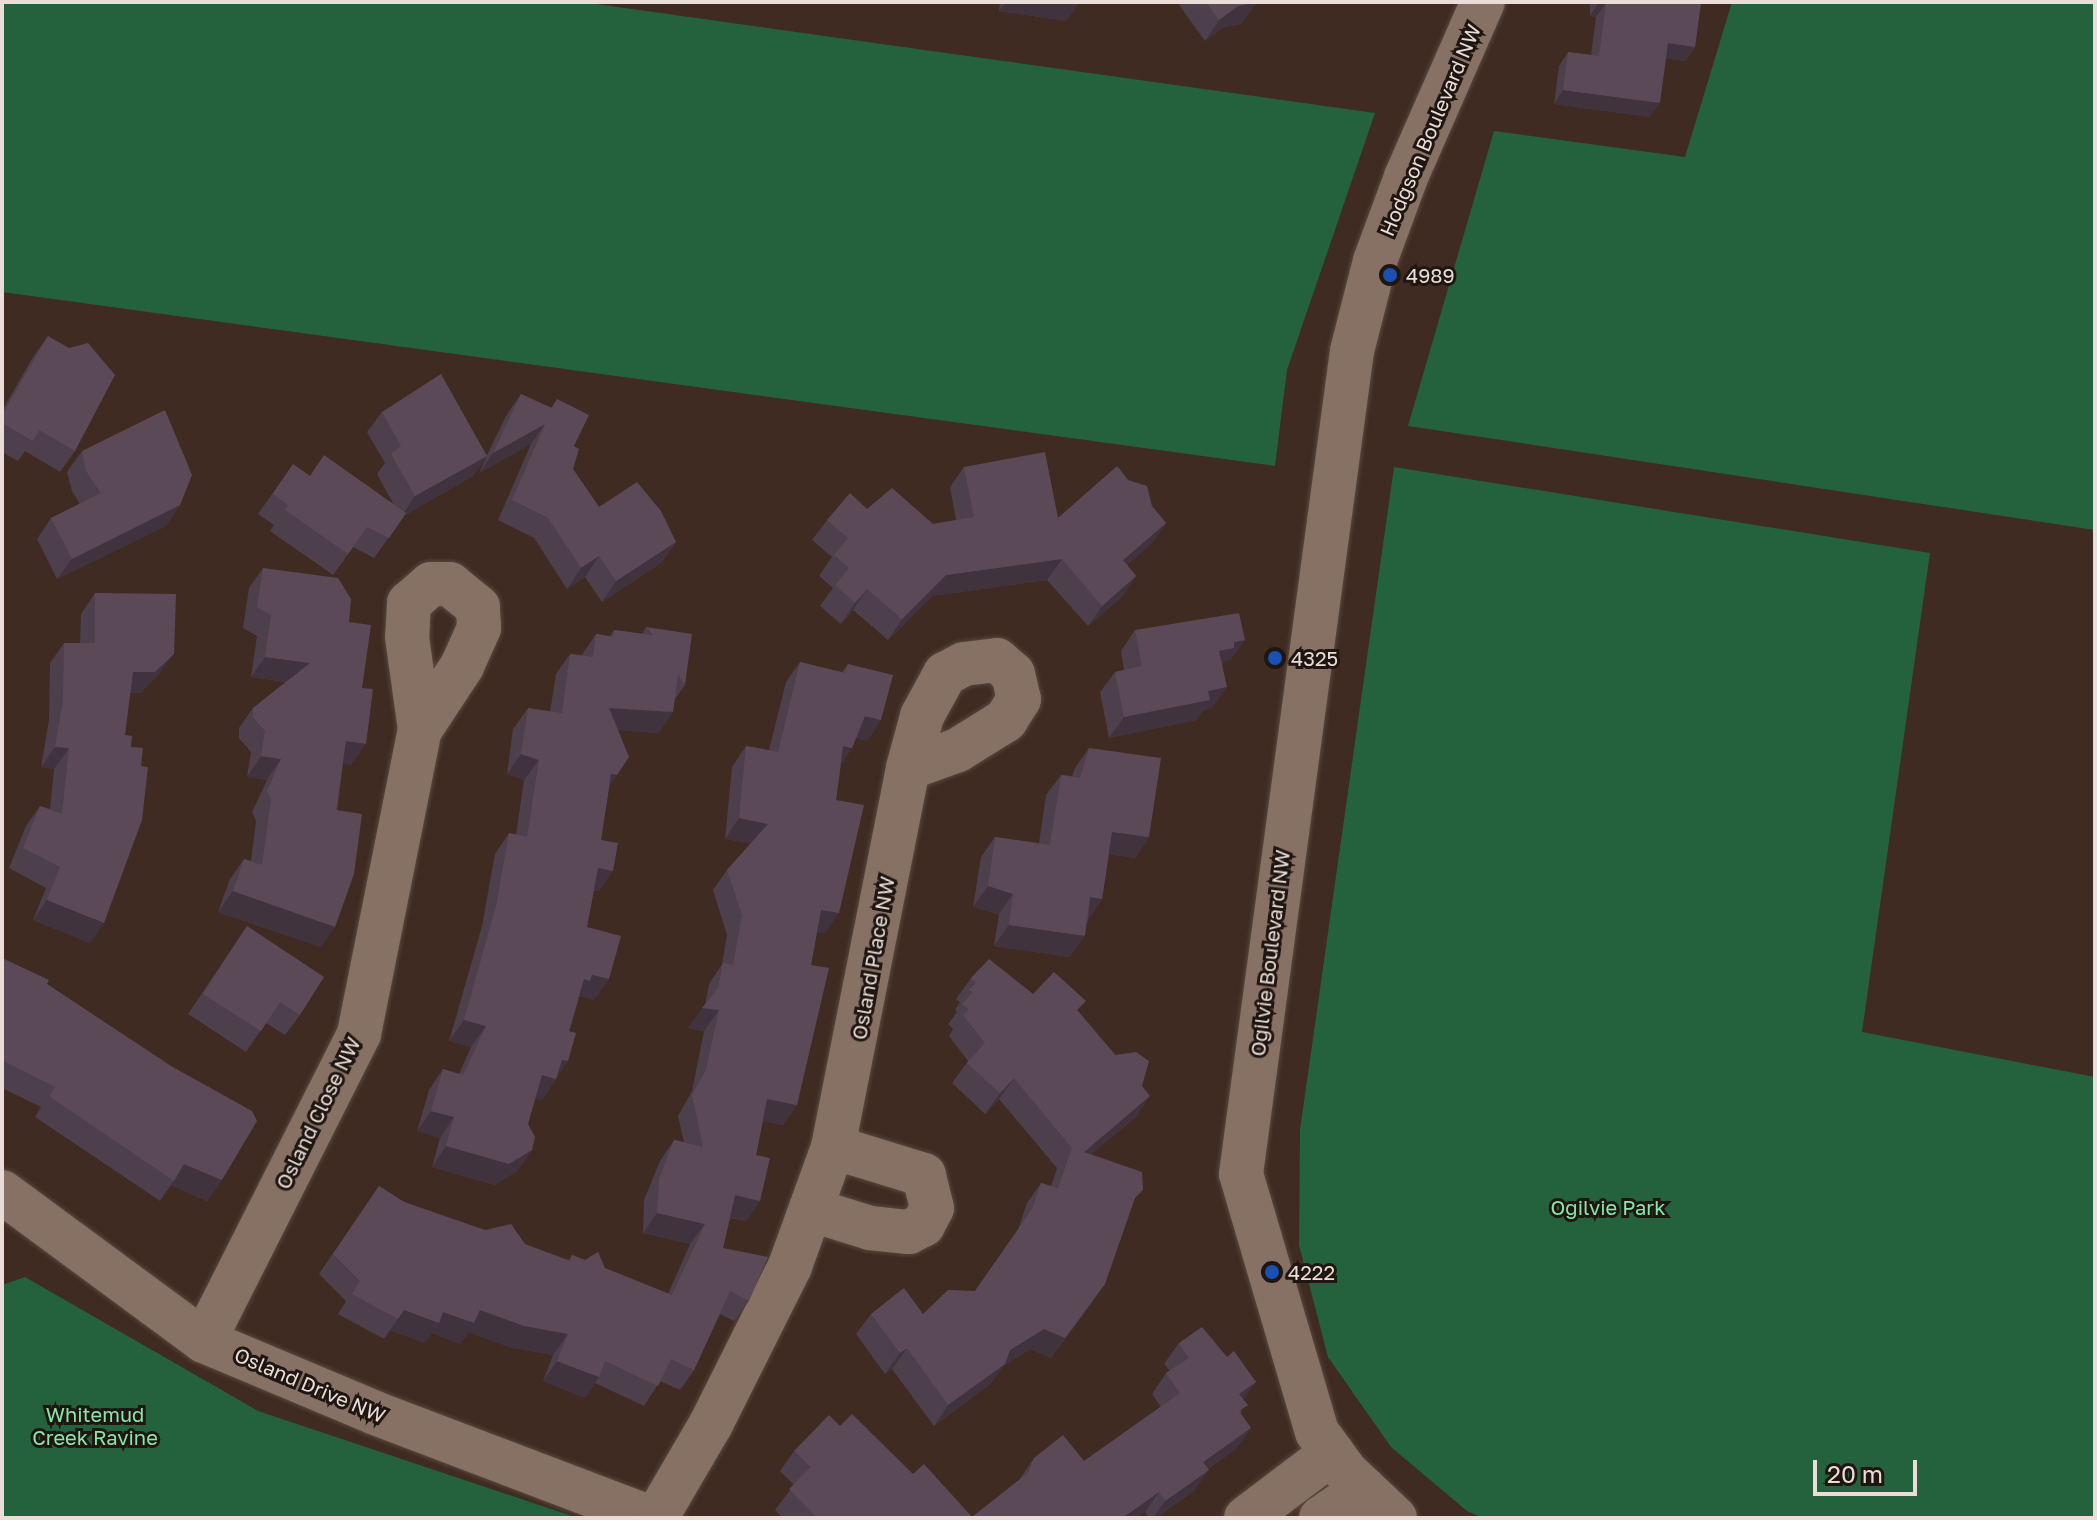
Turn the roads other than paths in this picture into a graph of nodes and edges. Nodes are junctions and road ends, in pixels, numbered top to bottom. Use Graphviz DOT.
graph roads {
  1 [pos="1483,2"];
  2 [pos="1352,351"];
  3 [pos="420,730"];
  4 [pos="908,768"];
  5 [pos="833,1147"];
  6 [pos="2,1192"];
  7 [pos="812,1210"];
  8 [pos="204,1341"];
  9 [pos="1332,1453"];
  10 [pos="1364,1489"];
  11 [pos="653,1518"];
  12 [pos="1246,1518"];
  13 [pos="1321,1518"];
  14 [pos="1395,1518"];
  1 -- 2 [label="street, Hodgson Boulevard NW"];
  2 -- 9 [label="street, Ogilvie Boulevard NW"];
  3 -- 8 [label="street, Osland Close NW"];
  4 -- 5 [label="street, Osland Place NW"];
  5 -- 7 [label="street, Osland Place NW"];
  5 -- 7 [label="street"];
  6 -- 8 [label="street, Osland Drive NW"];
  7 -- 11 [label="street, Osland Place NW"];
  8 -- 11 [label="street, Osland Drive NW"];
  9 -- 10 [label="street, Ogilvie Boulevard NW"];
  9 -- 12 [label="street"];
  10 -- 13 [label="street"];
  10 -- 14 [label="street, Ogilvie Boulevard NW"];
}
